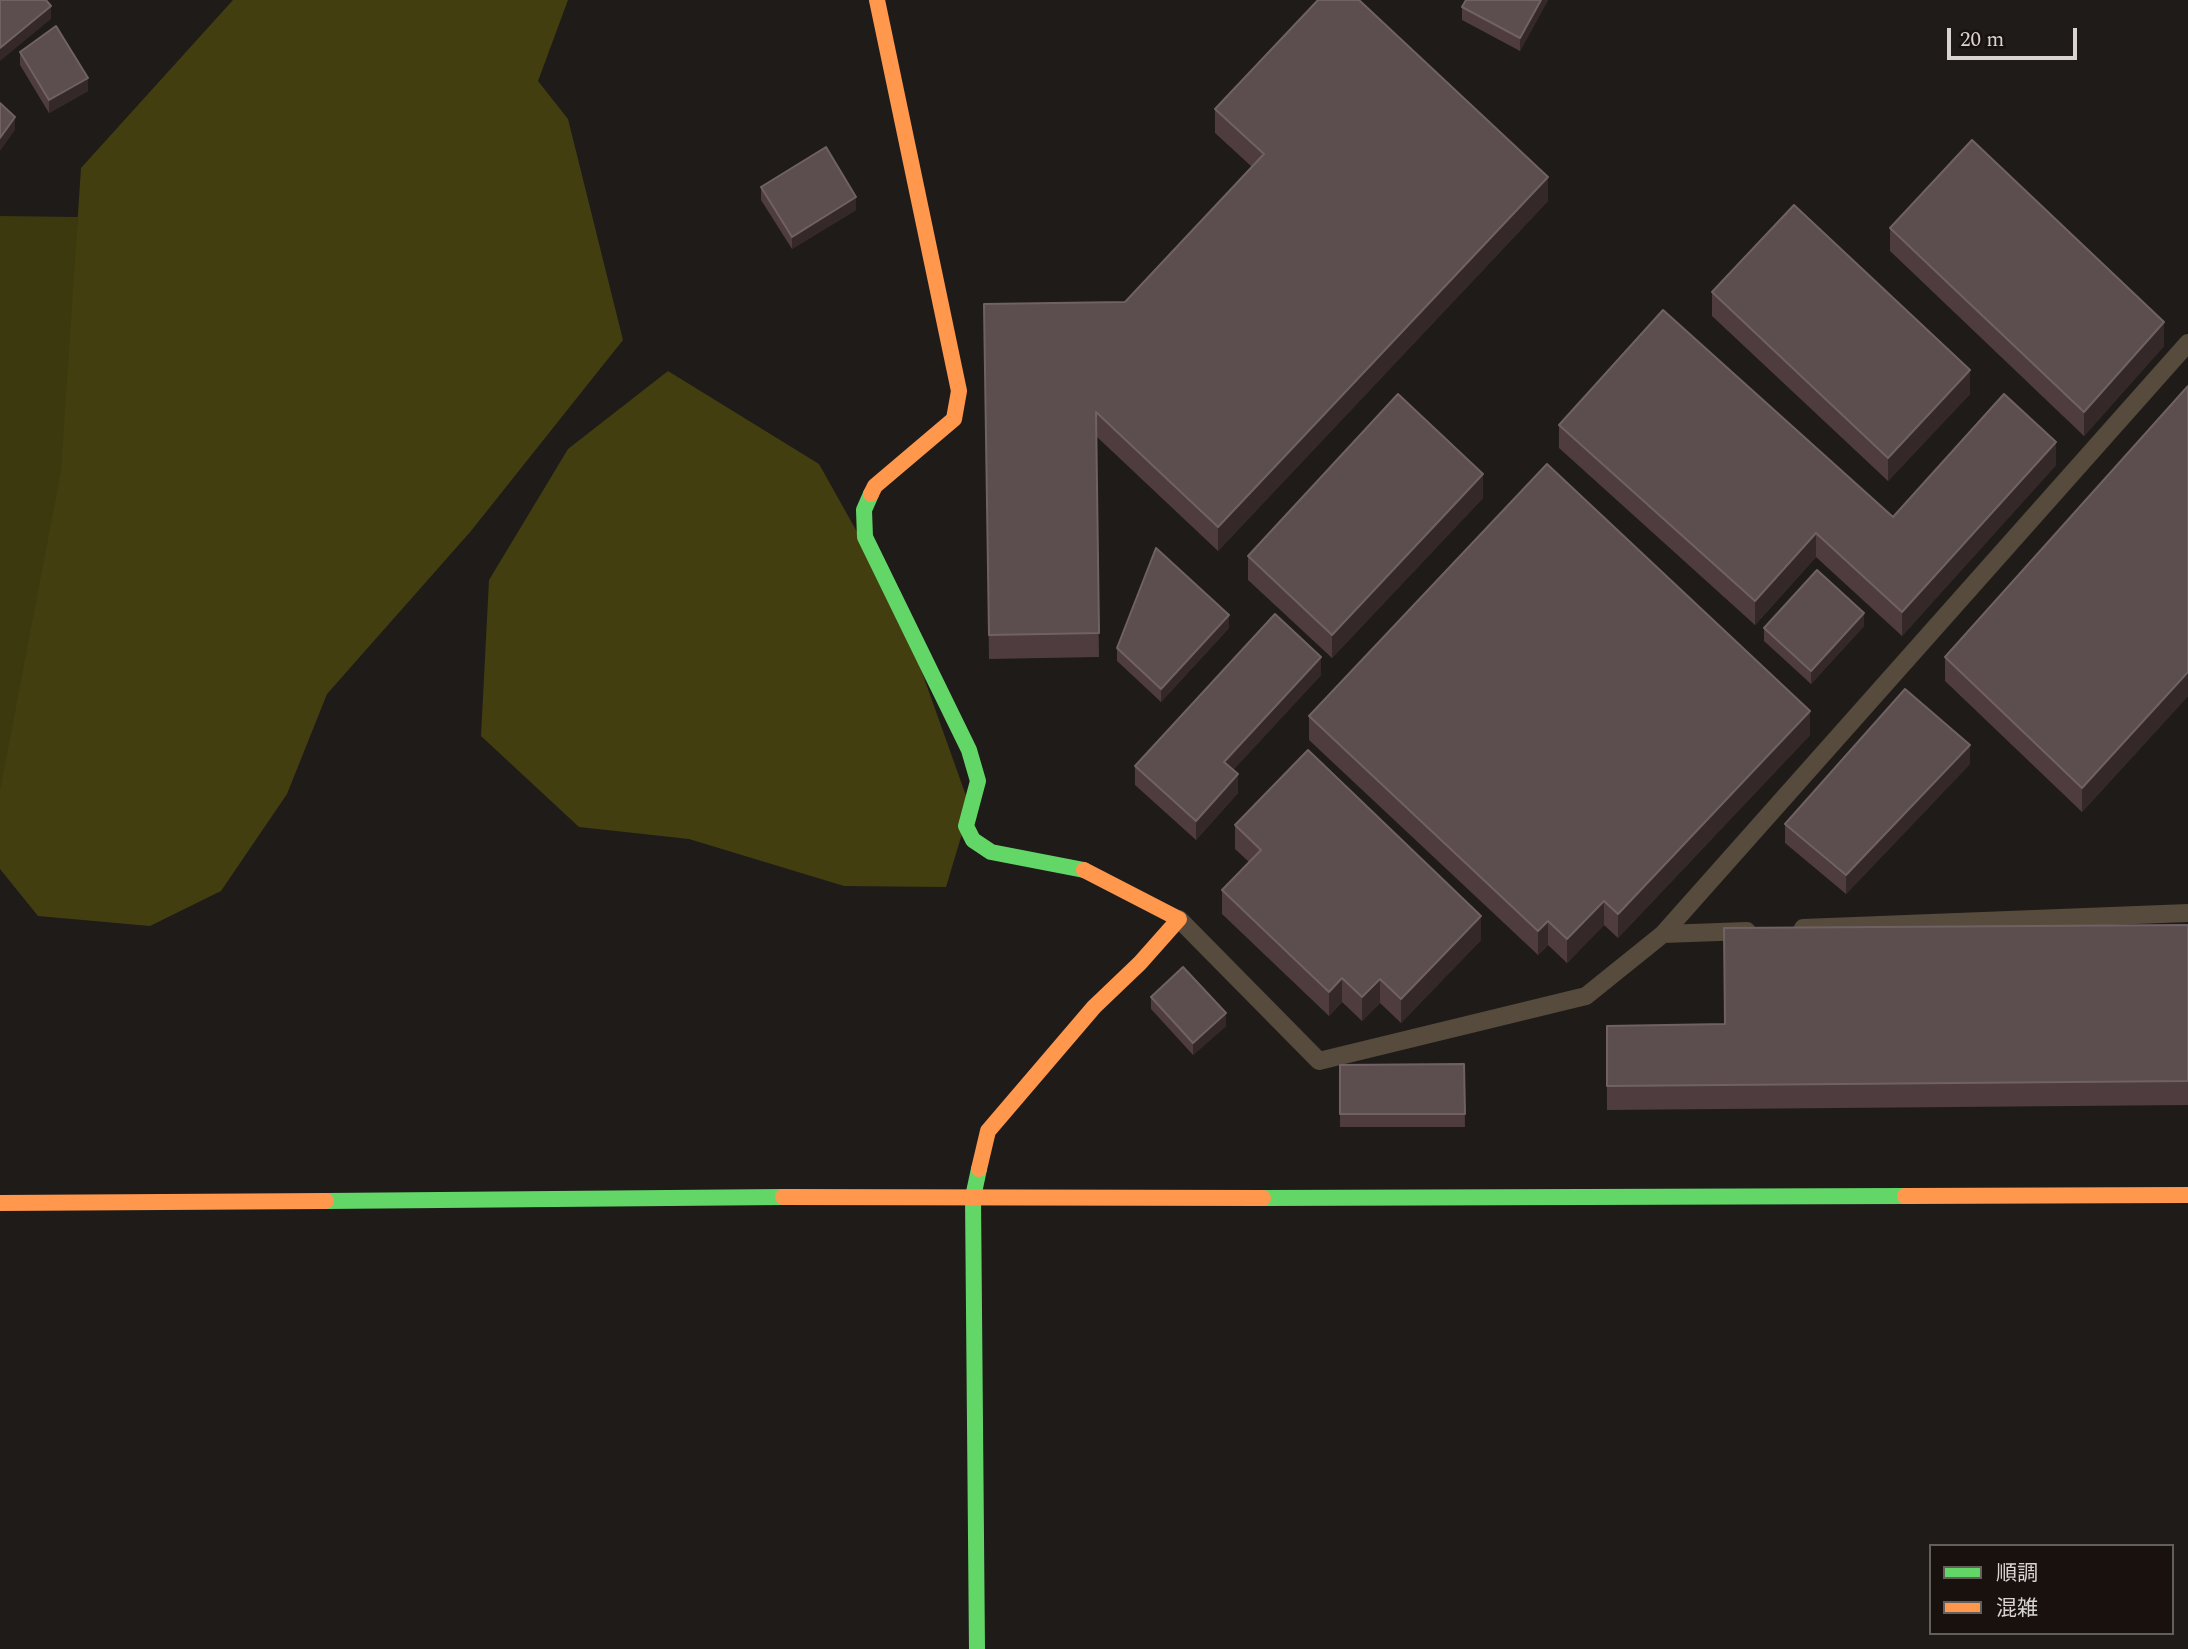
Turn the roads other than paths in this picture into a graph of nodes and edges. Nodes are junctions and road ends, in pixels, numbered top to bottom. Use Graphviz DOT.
graph roads {
  1 [pos="877,0"];
  2 [pos="2188,342"];
  3 [pos="2188,913"];
  4 [pos="1179,919"];
  5 [pos="1787,929"];
  6 [pos="1760,930"];
  7 [pos="1663,934"];
  8 [pos="2188,1195"];
  9 [pos="973,1197"];
  10 [pos="0,1203"];
  11 [pos="977,1649"];
  1 -- 4 [label="street"];
  2 -- 7 [label="lane"];
  3 -- 5 [label="lane"];
  4 -- 7 [label="lane"];
  4 -- 9 [label="street"];
  6 -- 7 [label="lane"];
  8 -- 9 [label="street"];
  9 -- 10 [label="street"];
  9 -- 11 [label="street"];
}
